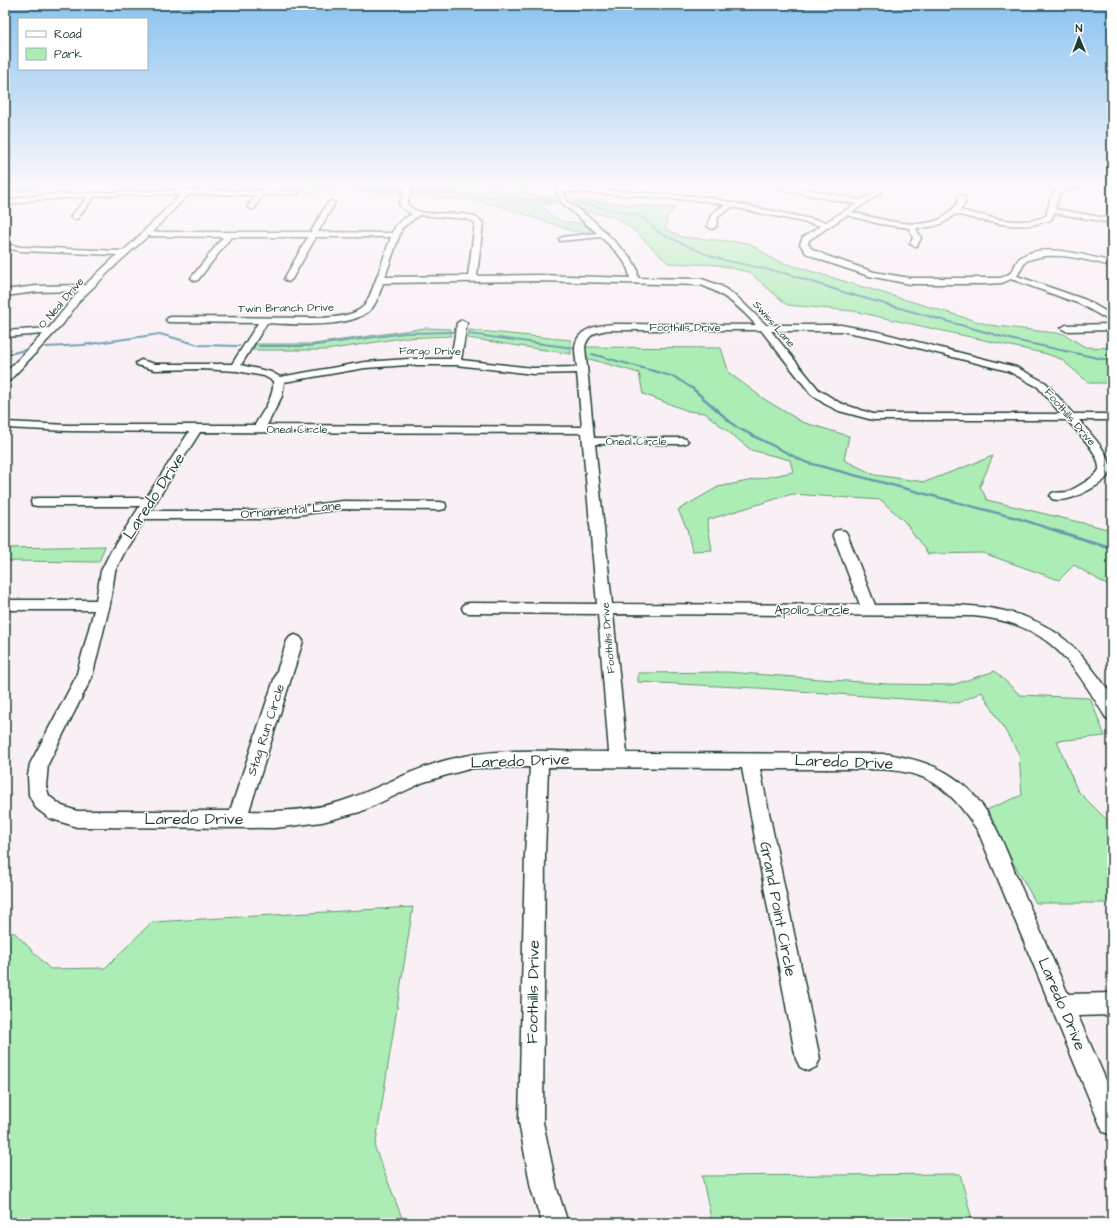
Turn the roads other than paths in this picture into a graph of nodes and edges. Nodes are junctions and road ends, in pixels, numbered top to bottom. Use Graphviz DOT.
graph roads {
  1 [pos="138,241"];
  2 [pos="223,241"];
  3 [pos="309,241"];
  4 [pos="394,241"];
  5 [pos="477,241"];
  6 [pos="609,241"];
  7 [pos="805,241"];
  8 [pos="915,241"];
  9 [pos="914,244"];
  10 [pos="5,246"];
  11 [pos="124,253"];
  12 [pos="1112,264"];
  13 [pos="1012,277"];
  14 [pos="195,278"];
  15 [pos="288,279"];
  16 [pos="472,279"];
  17 [pos="634,279"];
  18 [pos="380,280"];
  19 [pos="87,288"];
  20 [pos="5,293"];
  21 [pos="1112,318"];
  22 [pos="171,320"];
  23 [pos="264,320"];
  24 [pos="462,323"];
  25 [pos="763,327"];
  26 [pos="1112,327"];
  27 [pos="1066,328"];
  28 [pos="52,331"];
  29 [pos="5,334"];
  30 [pos="456,362"];
  31 [pos="141,363"];
  32 [pos="235,367"];
  33 [pos="583,370"];
  34 [pos="5,379"];
  35 [pos="278,380"];
  36 [pos="1070,417"];
  37 [pos="1112,417"];
  38 [pos="5,425"];
  39 [pos="197,428"];
  40 [pos="260,429"];
  41 [pos="589,436"];
  42 [pos="682,440"];
  43 [pos="1056,496"];
  44 [pos="37,502"];
  45 [pos="440,506"];
  46 [pos="146,509"];
  47 [pos="840,534"];
  48 [pos="103,604"];
  49 [pos="5,606"];
  50 [pos="469,608"];
  51 [pos="605,608"];
  52 [pos="868,610"];
  53 [pos="295,641"];
  54 [pos="1112,713"];
  55 [pos="539,759"];
  56 [pos="619,760"];
  57 [pos="749,760"];
  58 [pos="237,820"];
  59 [pos="1112,1004"];
  60 [pos="1062,1005"];
  61 [pos="808,1059"];
  62 [pos="1112,1123"];
  63 [pos="554,1223"];
  1 -- 11 [label="street, O Neal Drive"];
  2 -- 14 [label="street"];
  3 -- 15 [label="street"];
  4 -- 18 [label="street, Twin Branch Drive"];
  5 -- 16 [label="street"];
  6 -- 17 [label="street"];
  7 -- 13 [label="street"];
  8 -- 9 [label="street"];
  10 -- 11 [label="street"];
  11 -- 19 [label="street, O Neal Drive"];
  12 -- 13 [label="street"];
  13 -- 21 [label="street"];
  16 -- 17 [label="street, Swiss Lane"];
  16 -- 18 [label="street, Swiss Lane"];
  17 -- 25 [label="street, Swiss Lane"];
  18 -- 23 [label="street, Twin Branch Drive"];
  19 -- 20 [label="street"];
  19 -- 28 [label="street, O Neal Drive"];
  22 -- 23 [label="street, Twin Branch Drive"];
  23 -- 32 [label="street"];
  24 -- 30 [label="street"];
  25 -- 33 [label="street, Foothills Drive"];
  25 -- 36 [label="street, Foothills Drive"];
  25 -- 36 [label="street, Swiss Lane"];
  26 -- 27 [label="street"];
  28 -- 29 [label="street"];
  28 -- 34 [label="street, O Neal Drive"];
  30 -- 33 [label="street, Fargo Drive"];
  30 -- 35 [label="street, Fargo Drive"];
  31 -- 32 [label="street"];
  32 -- 35 [label="street"];
  33 -- 41 [label="street, Foothills Drive"];
  35 -- 40 [label="street"];
  36 -- 37 [label="street, Swiss Lane"];
  36 -- 43 [label="street, Foothills Drive"];
  38 -- 39 [label="street, Oneal Circle"];
  39 -- 40 [label="street, Oneal Circle"];
  39 -- 46 [label="street, Laredo Drive"];
  40 -- 41 [label="street, Oneal Circle"];
  41 -- 42 [label="street, Oneal Circle"];
  41 -- 51 [label="street, Foothills Drive"];
  44 -- 46 [label="street, Ornamental Lane"];
  45 -- 46 [label="street, Ornamental Lane"];
  46 -- 48 [label="street, Laredo Drive"];
  47 -- 52 [label="street"];
  48 -- 49 [label="street"];
  48 -- 58 [label="street, Laredo Drive"];
  50 -- 51 [label="street, Apollo Circle"];
  51 -- 52 [label="street, Apollo Circle"];
  51 -- 56 [label="street, Foothills Drive"];
  52 -- 54 [label="street, Apollo Circle"];
  53 -- 58 [label="street, Stag Run Circle"];
  55 -- 56 [label="street, Laredo Drive"];
  55 -- 58 [label="street, Laredo Drive"];
  55 -- 63 [label="street, Foothills Drive"];
  56 -- 57 [label="street, Laredo Drive"];
  57 -- 60 [label="street, Laredo Drive"];
  57 -- 61 [label="street, Grand Point Circle"];
  59 -- 60 [label="street"];
  60 -- 62 [label="street, Laredo Drive"];
}
